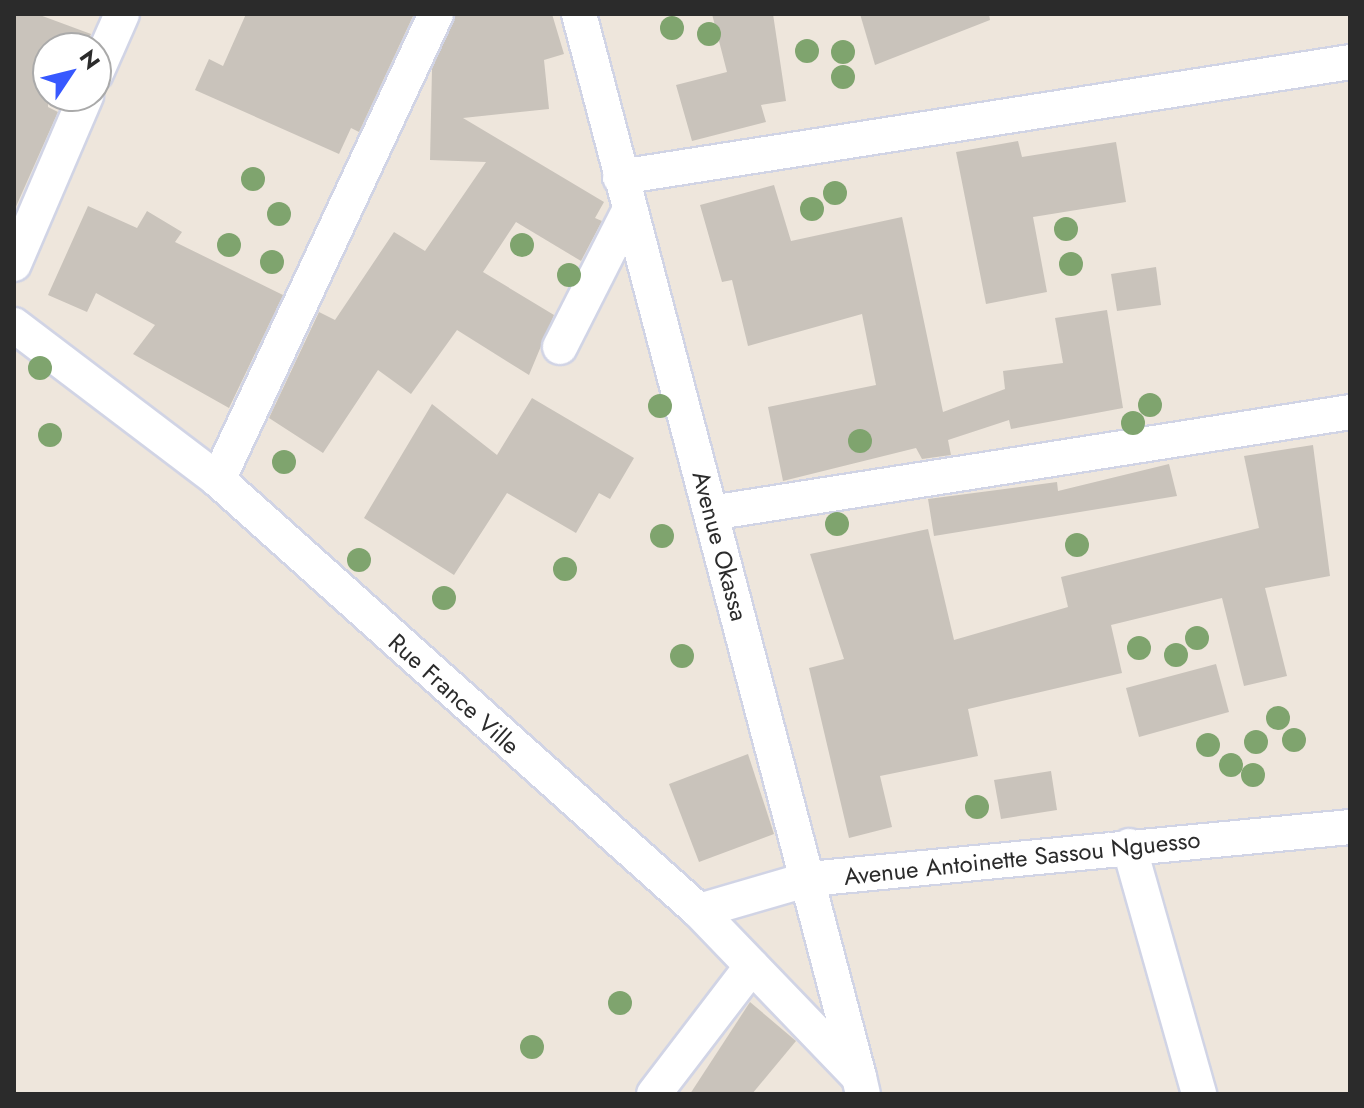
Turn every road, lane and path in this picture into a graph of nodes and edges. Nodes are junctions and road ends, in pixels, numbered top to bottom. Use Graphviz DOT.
graph roads {
  1 [pos="122,14"];
  2 [pos="436,14"];
  3 [pos="579,14"];
  4 [pos="112,37"];
  5 [pos="1350,62"];
  6 [pos="79,112"];
  7 [pos="620,177"];
  8 [pos="629,211"];
  9 [pos="14,264"];
  10 [pos="14,325"];
  11 [pos="560,347"];
  12 [pos="1350,412"];
  13 [pos="218,480"];
  14 [pos="711,513"];
  15 [pos="1350,827"];
  16 [pos="1129,846"];
  17 [pos="809,879"];
  18 [pos="699,911"];
  19 [pos="752,966"];
  20 [pos="861,1086"];
  21 [pos="654,1094"];
  22 [pos="1199,1094"];
  1 -- 4 [label="street"];
  2 -- 13 [label="street"];
  3 -- 7 [label="street, Avenue Okassa"];
  5 -- 7 [label="street"];
  6 -- 9 [label="street"];
  7 -- 8 [label="street, Avenue Okassa"];
  8 -- 11 [label="street"];
  8 -- 14 [label="street, Avenue Okassa"];
  10 -- 13 [label="street, Rue France Ville"];
  12 -- 14 [label="street"];
  13 -- 18 [label="street, Rue France Ville"];
  14 -- 17 [label="street, Avenue Okassa"];
  15 -- 16 [label="street, Avenue Antoinette Sassou Nguesso"];
  16 -- 17 [label="street, Avenue Antoinette Sassou Nguesso"];
  16 -- 22 [label="street"];
  17 -- 18 [label="street, Avenue Antoinette Sassou Nguesso"];
  17 -- 20 [label="street, Avenue Okassa"];
  18 -- 19 [label="street, Rue France Ville"];
  19 -- 20 [label="street, Rue France Ville"];
  19 -- 21 [label="street"];
}
